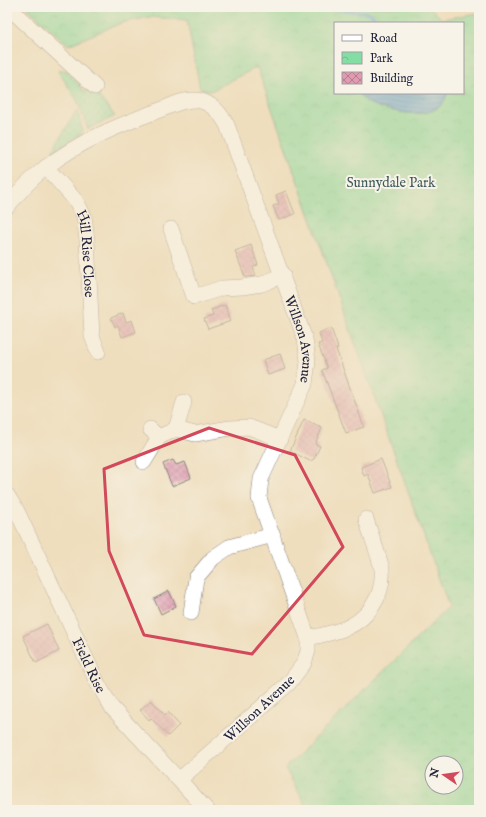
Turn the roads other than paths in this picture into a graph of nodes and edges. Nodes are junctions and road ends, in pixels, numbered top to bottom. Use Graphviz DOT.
graph roads {
  1 [pos="8,7"];
  2 [pos="95,87"];
  3 [pos="46,167"];
  4 [pos="7,207"];
  5 [pos="171,229"];
  6 [pos="282,275"];
  7 [pos="98,352"];
  8 [pos="184,402"];
  9 [pos="176,429"];
  10 [pos="280,440"];
  11 [pos="144,462"];
  12 [pos="7,495"];
  13 [pos="366,519"];
  14 [pos="273,535"];
  15 [pos="191,613"];
  16 [pos="308,638"];
  17 [pos="179,780"];
  18 [pos="208,810"];
  1 -- 2 [label="street"];
  3 -- 4 [label="street, Willson Avenue"];
  3 -- 6 [label="street, Willson Avenue"];
  3 -- 7 [label="street, Hill Rise Close"];
  5 -- 6 [label="street"];
  6 -- 10 [label="street, Willson Avenue"];
  8 -- 9 [label="street"];
  9 -- 10 [label="street"];
  9 -- 11 [label="street"];
  10 -- 14 [label="street, Willson Avenue"];
  12 -- 17 [label="street, Field Rise"];
  13 -- 16 [label="street"];
  14 -- 15 [label="street"];
  14 -- 16 [label="street, Willson Avenue"];
  16 -- 17 [label="street, Willson Avenue"];
  17 -- 18 [label="street, Field Rise"];
}
